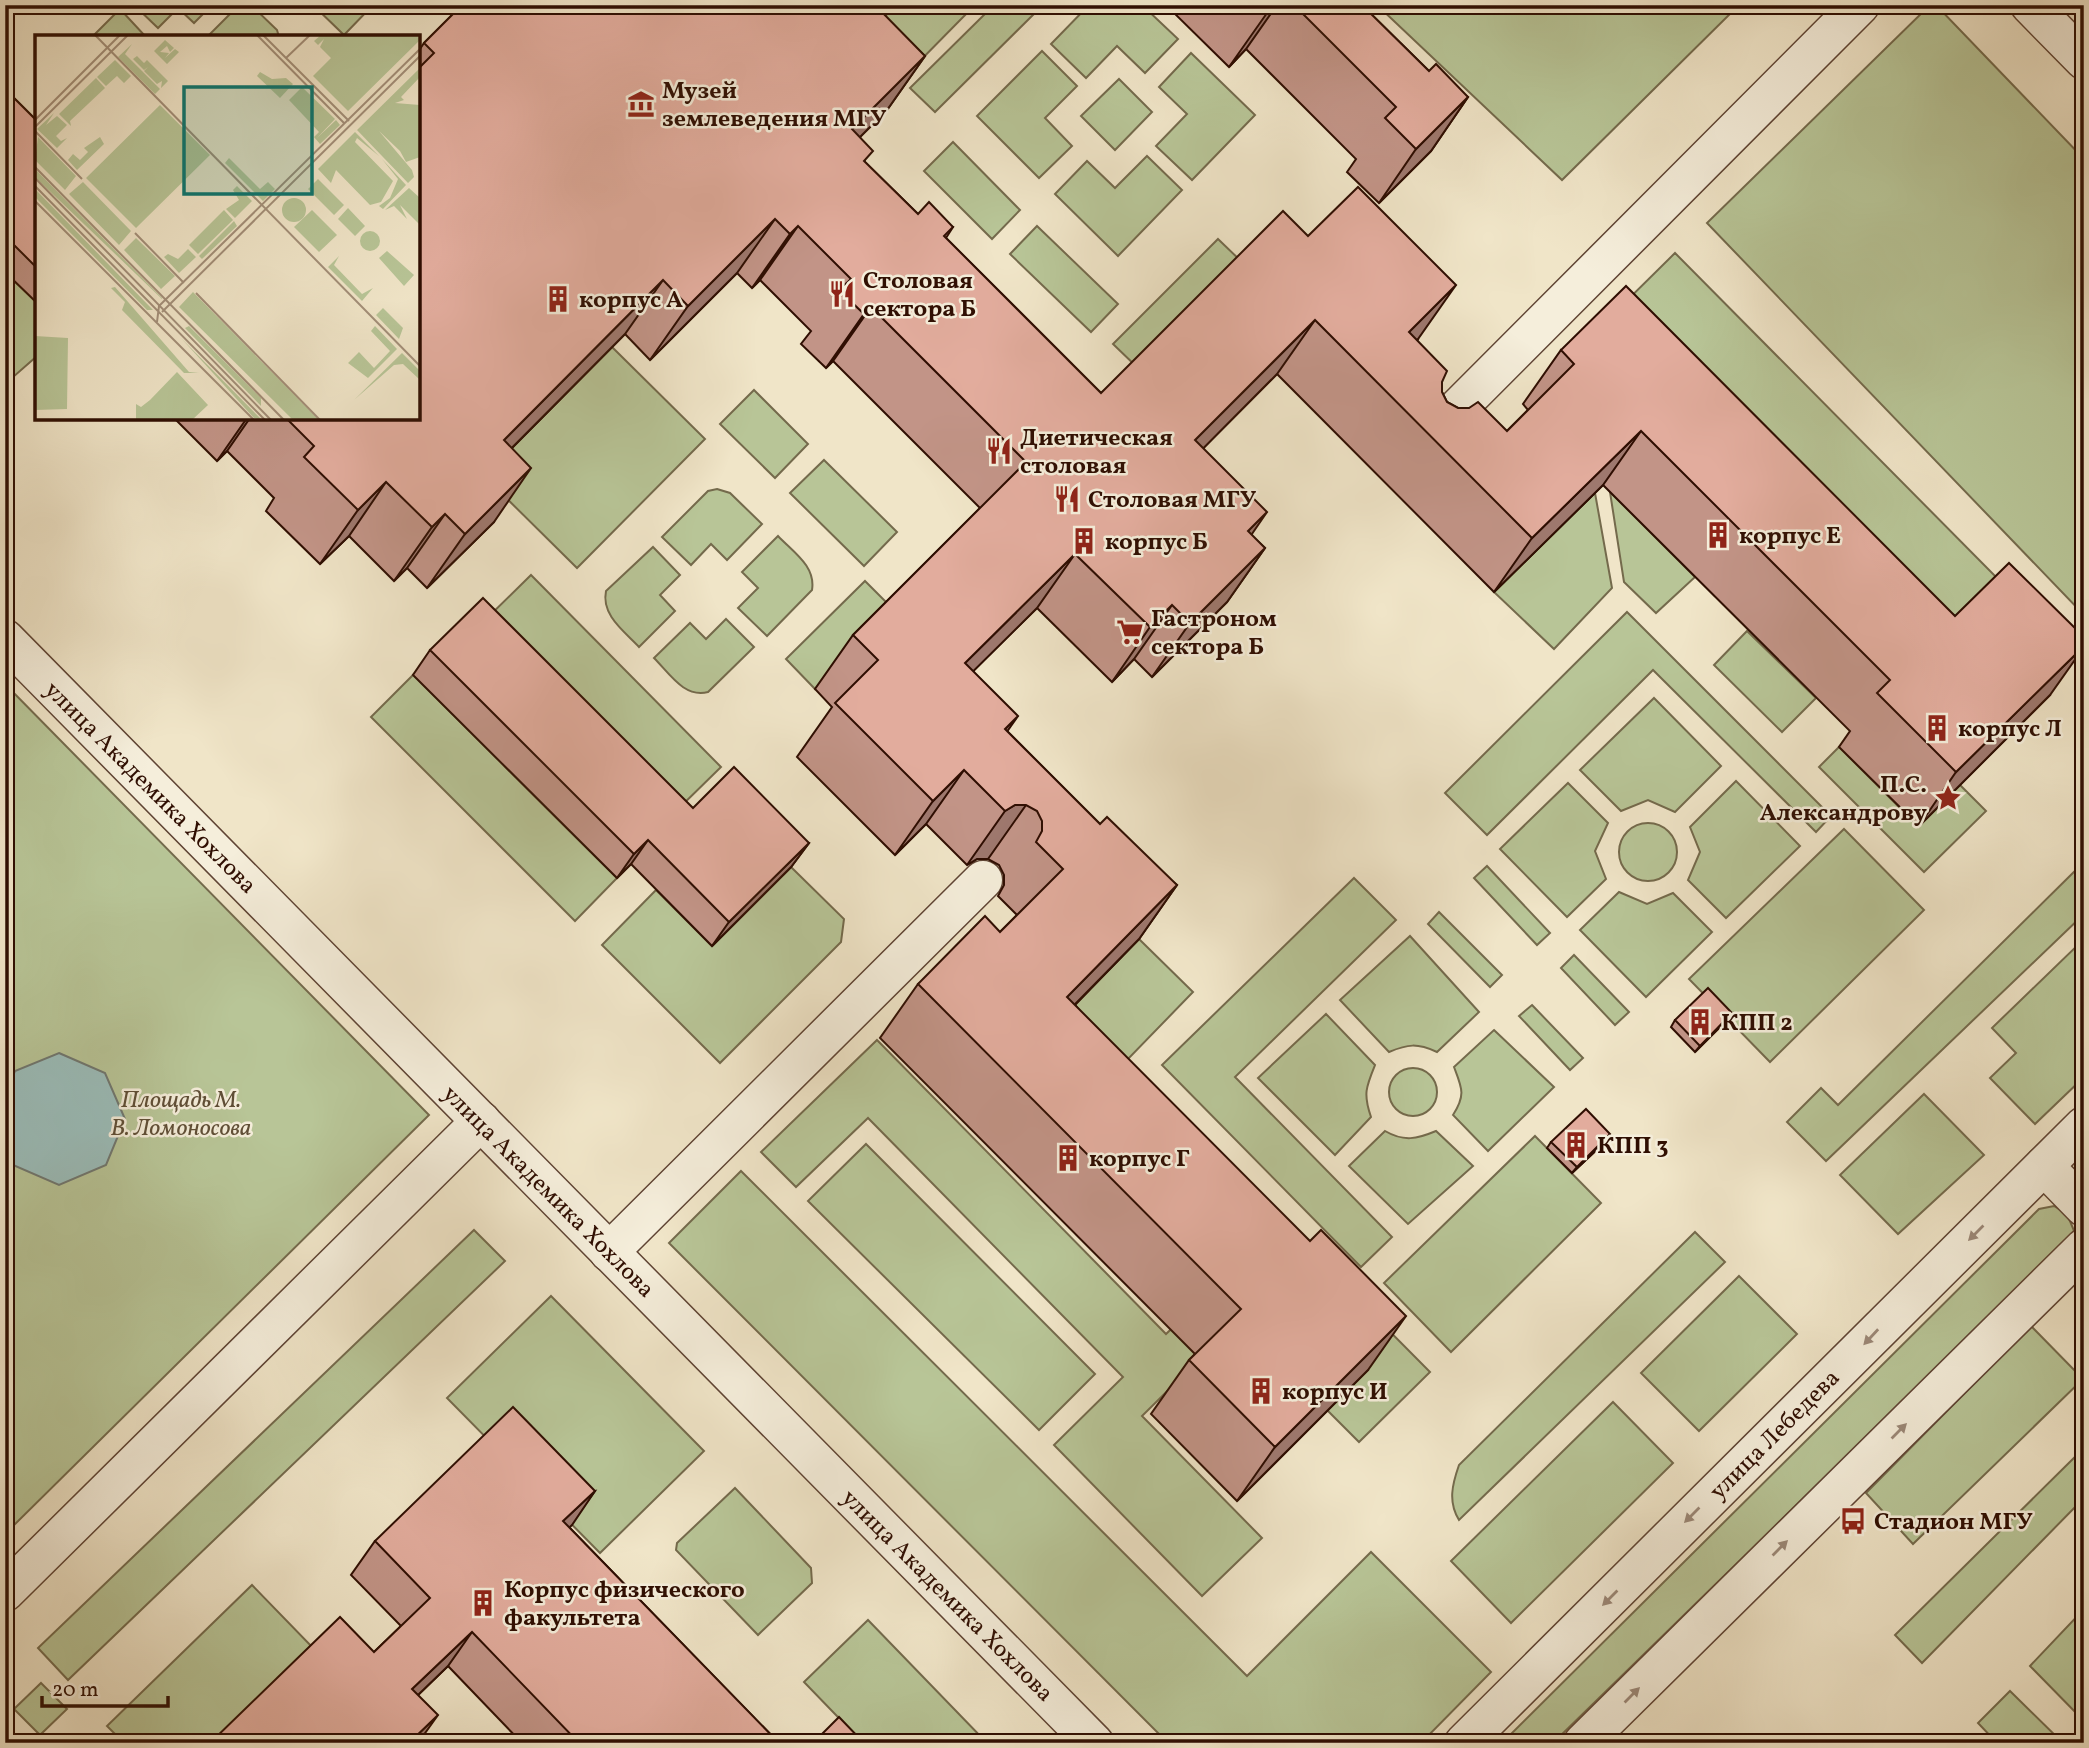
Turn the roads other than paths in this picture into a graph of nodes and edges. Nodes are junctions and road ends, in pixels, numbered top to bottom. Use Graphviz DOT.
graph roads {
  1 [pos="1860,5"];
  2 [pos="2030,5"];
  3 [pos="2084,60"];
  4 [pos="1425,441"];
  5 [pos="5,639"];
  6 [pos="983,880"];
  7 [pos="481,1121"];
  8 [pos="2084,1126"];
  9 [pos="2044,1166"];
  10 [pos="2084,1207"];
  11 [pos="2084,1248"];
  12 [pos="609,1252"];
  13 [pos="5,1592"];
  14 [pos="1094,1743"];
  15 [pos="1464,1743"];
  16 [pos="1583,1743"];
  1 -- 4 [label="street"];
  2 -- 3 [label="street"];
  5 -- 7 [label="street, улица Академика Хохлова"];
  6 -- 12 [label="street"];
  7 -- 12 [label="street, улица Академика Хохлова"];
  7 -- 13 [label="street"];
  8 -- 9 [label="street, улица Лебедева"];
  9 -- 10 [label="street"];
  9 -- 15 [label="street, улица Лебедева, one-way"];
  16 -- 11 [label="street, one-way"];
  12 -- 14 [label="street, улица Академика Хохлова"];
}
